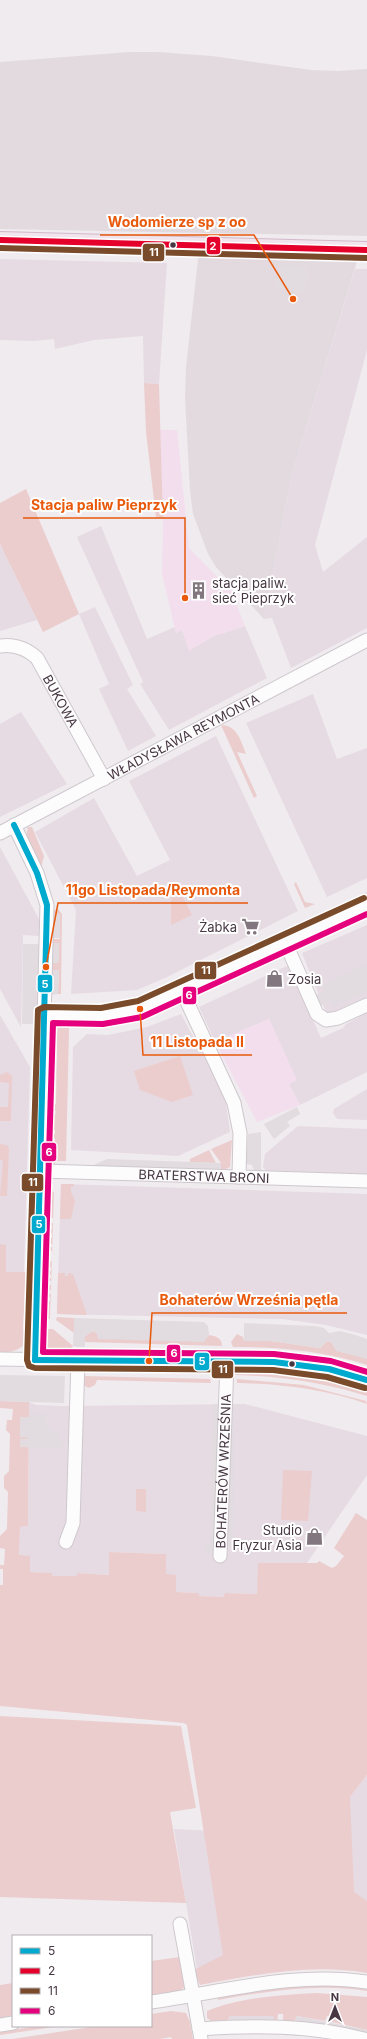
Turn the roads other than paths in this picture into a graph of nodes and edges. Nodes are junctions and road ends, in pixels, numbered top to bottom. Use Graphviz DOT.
graph roads {
  1 [pos="0,240"];
  2 [pos="367,250"];
  3 [pos="367,640"];
  4 [pos="0,646"];
  5 [pos="104,779"];
  6 [pos="14,825"];
  7 [pos="0,833"];
  8 [pos="367,905"];
  9 [pos="285,942"];
  10 [pos="182,991"];
  11 [pos="367,1005"];
  12 [pos="45,1015"];
  13 [pos="41,1171"];
  14 [pos="239,1177"];
  15 [pos="367,1181"];
  16 [pos="0,1359"];
  17 [pos="35,1360"];
  18 [pos="78,1360"];
  19 [pos="227,1362"];
  20 [pos="367,1380"];
  21 [pos="66,1542"];
  22 [pos="220,1556"];
  23 [pos="180,1924"];
  24 [pos="367,1982"];
  25 [pos="192,1996"];
  26 [pos="152,2002"];
  27 [pos="12,2023"];
  28 [pos="0,2025"];
  29 [pos="200,2034"];
  30 [pos="364,2039"];
  1 -- 2 [label="main road"];
  3 -- 5 [label="street, WŁADYSŁAWA REYMONTA"];
  4 -- 5 [label="street, BUKOWA"];
  5 -- 6 [label="street, WŁADYSŁAWA REYMONTA"];
  6 -- 7 [label="street, WŁADYSŁAWA REYMONTA"];
  6 -- 12 [label="street"];
  8 -- 9 [label="street"];
  9 -- 10 [label="street"];
  9 -- 11 [label="street"];
  10 -- 12 [label="street"];
  10 -- 14 [label="street"];
  12 -- 13 [label="street"];
  13 -- 14 [label="street, BRATERSTWA BRONI"];
  13 -- 17 [label="street"];
  14 -- 15 [label="street, BRATERSTWA BRONI"];
  16 -- 17 [label="street"];
  17 -- 18 [label="street"];
  18 -- 19 [label="street"];
  18 -- 21 [label="street"];
  19 -- 20 [label="street"];
  19 -- 22 [label="street, BOHATERÓW WRZEŚNIA"];
  23 -- 25 [label="street"];
  24 -- 25 [label="street"];
  25 -- 26 [label="street"];
  25 -- 29 [label="street"];
  27 -- 28 [label="street"];
  29 -- 30 [label="street"];
}
